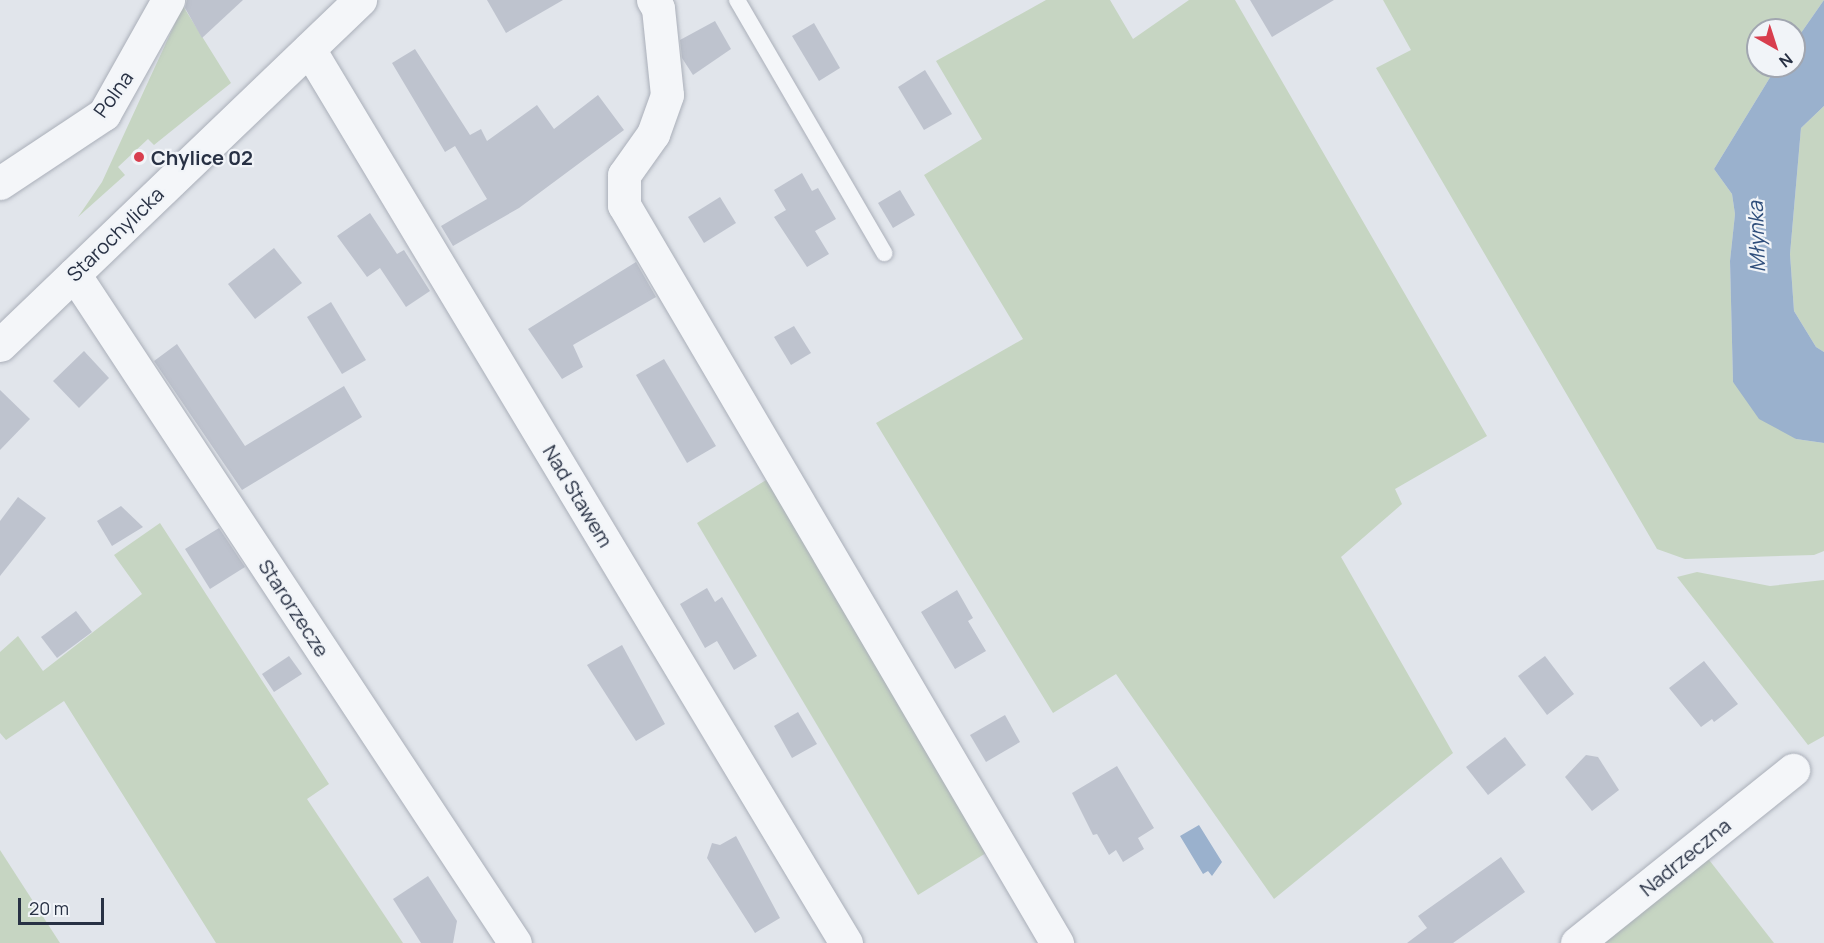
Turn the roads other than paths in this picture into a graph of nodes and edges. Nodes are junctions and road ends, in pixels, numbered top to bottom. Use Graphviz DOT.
graph roads {
  1 [pos="168,0"];
  2 [pos="360,0"];
  3 [pos="653,0"];
  4 [pos="737,0"];
  5 [pos="309,49"];
  6 [pos="0,183"];
  7 [pos="884,253"];
  8 [pos="74,274"];
  9 [pos="0,345"];
  10 [pos="1793,770"];
  11 [pos="515,943"];
  12 [pos="846,943"];
  13 [pos="1057,943"];
  14 [pos="1577,943"];
  1 -- 6 [label="street, Polna"];
  2 -- 5 [label="street, Starochylicka"];
  3 -- 13 [label="street"];
  4 -- 7 [label="lane"];
  5 -- 8 [label="street, Starochylicka"];
  5 -- 12 [label="street, Nad Stawem"];
  8 -- 9 [label="street, Starochylicka"];
  8 -- 11 [label="street, Starorzecze"];
  10 -- 14 [label="street, Nadrzeczna"];
}
